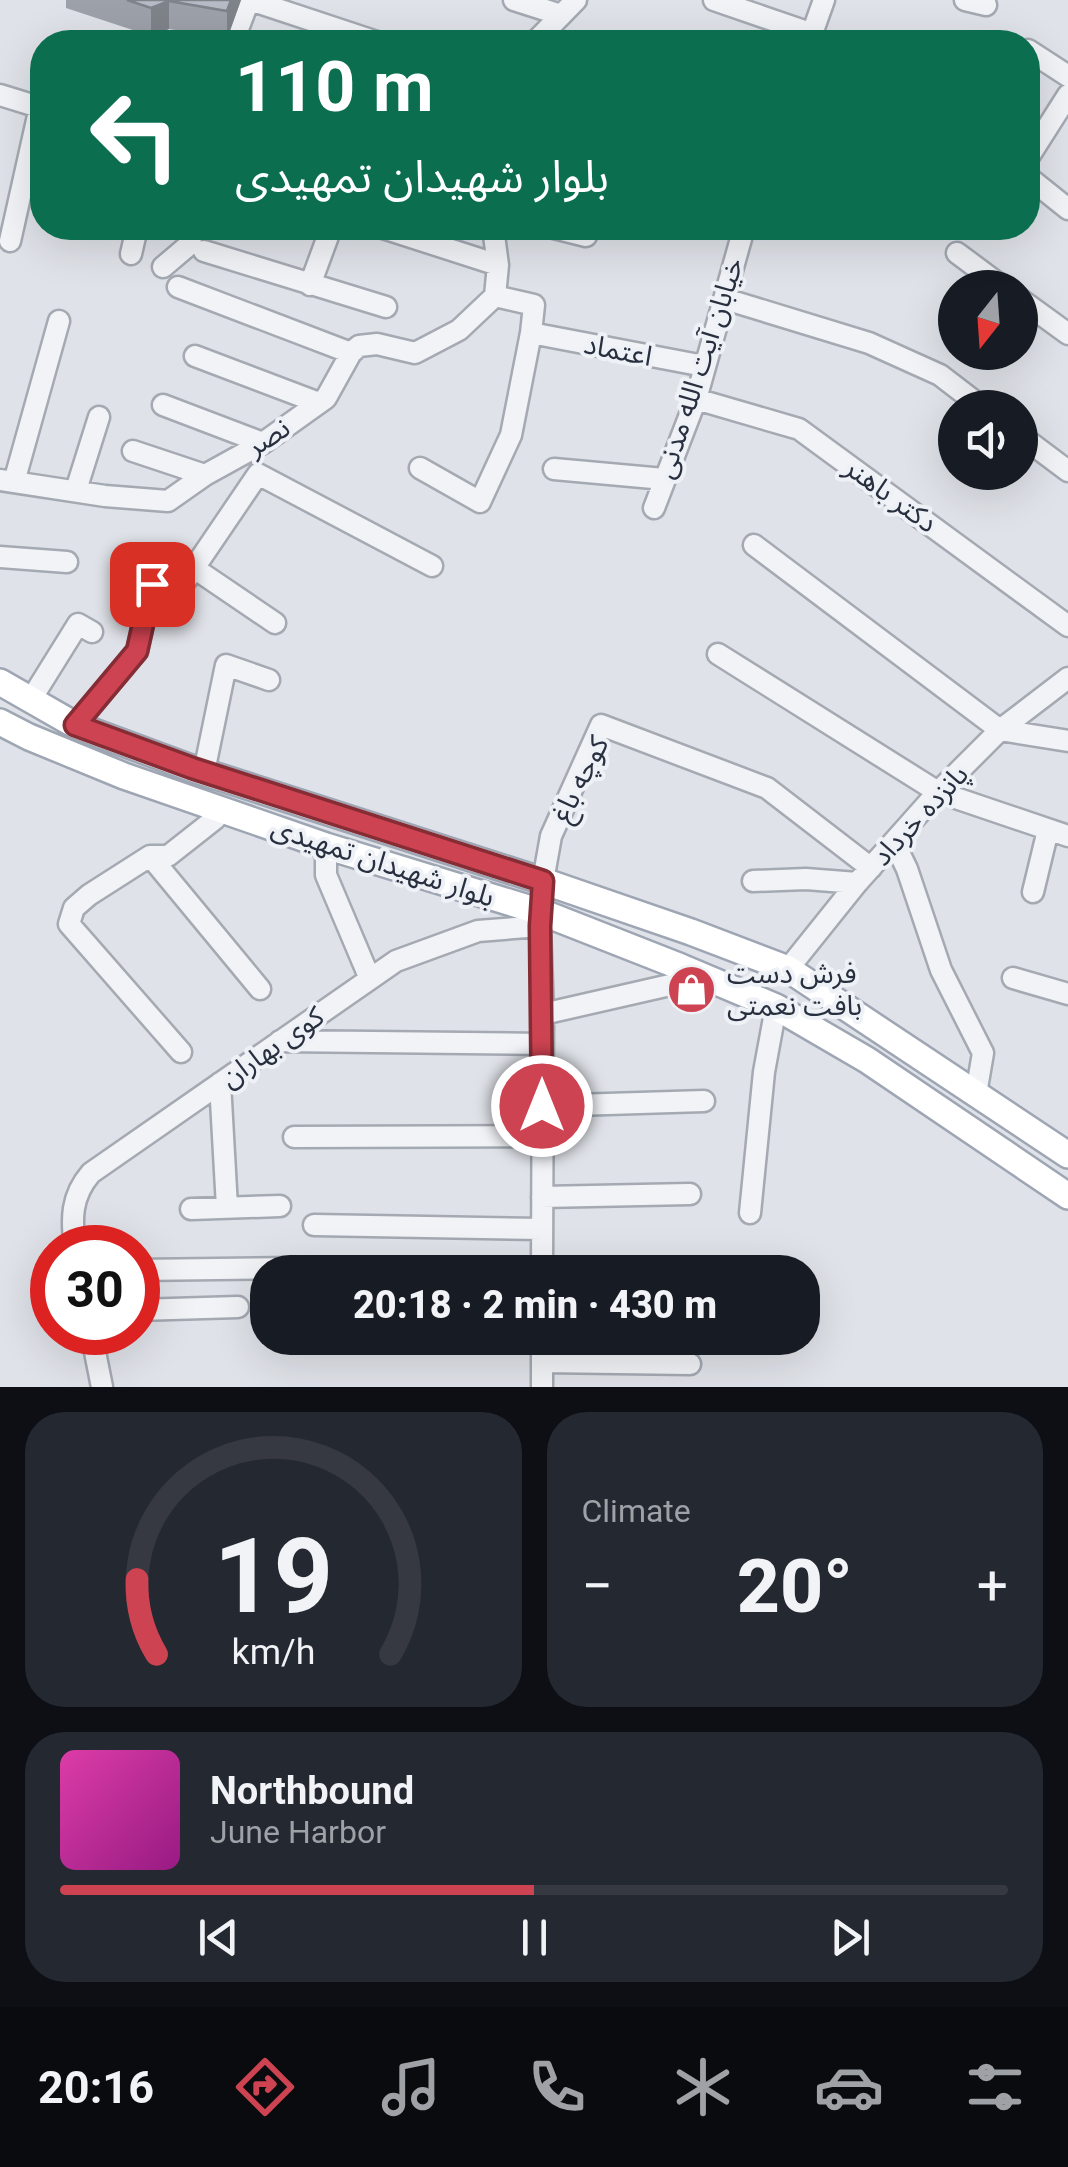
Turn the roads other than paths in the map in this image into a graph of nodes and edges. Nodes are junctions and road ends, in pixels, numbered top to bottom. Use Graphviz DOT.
graph roads {
  1 [pos="250,0"];
  2 [pos="514,0"];
  3 [pos="714,0"];
  4 [pos="824,0"];
  5 [pos="568,7"];
  6 [pos="238,30"];
  7 [pos="341,30"];
  8 [pos="546,30"];
  9 [pos="791,30"];
  10 [pos="814,30"];
  11 [pos="1040,58"];
  12 [pos="1068,76"];
  13 [pos="1068,94"];
  14 [pos="0,95"];
  15 [pos="30,105"];
  16 [pos="1040,139"];
  17 [pos="30,156"];
  18 [pos="1040,186"];
  19 [pos="1065,202"];
  20 [pos="134,240"];
  21 [pos="190,240"];
  22 [pos="327,240"];
  23 [pos="420,240"];
  24 [pos="495,240"];
  25 [pos="741,240"];
  26 [pos="10,242"];
  27 [pos="204,251"];
  28 [pos="956,253"];
  29 [pos="131,254"];
  30 [pos="498,265"];
  31 [pos="163,267"];
  32 [pos="979,270"];
  33 [pos="310,285"];
  34 [pos="178,287"];
  35 [pos="495,296"];
  36 [pos="725,299"];
  37 [pos="386,307"];
  38 [pos="1038,312"];
  39 [pos="59,321"];
  40 [pos="531,333"];
  41 [pos="1068,334"];
  42 [pos="350,354"];
  43 [pos="195,356"];
  44 [pos="704,366"];
  45 [pos="959,390"];
  46 [pos="696,398"];
  47 [pos="319,403"];
  48 [pos="163,405"];
  49 [pos="98,417"];
  50 [pos="263,443"];
  51 [pos="1038,448"];
  52 [pos="133,451"];
  53 [pos="420,468"];
  54 [pos="554,469"];
  55 [pos="1068,471"];
  56 [pos="206,475"];
  57 [pos="664,480"];
  58 [pos="7,481"];
  59 [pos="76,490"];
  60 [pos="654,508"];
  61 [pos="754,545"];
  62 [pos="0,557"];
  63 [pos="68,562"];
  64 [pos="432,566"];
  65 [pos="194,568"];
  66 [pos="275,623"];
  67 [pos="1068,626"];
  68 [pos="92,632"];
  69 [pos="718,654"];
  70 [pos="1068,678"];
  71 [pos="268,680"];
  72 [pos="0,682"];
  73 [pos="30,701"];
  74 [pos="0,722"];
  75 [pos="75,725"];
  76 [pos="1000,730"];
  77 [pos="1068,741"];
  78 [pos="204,772"];
  79 [pos="938,792"];
  80 [pos="219,808"];
  81 [pos="1058,833"];
  82 [pos="894,842"];
  83 [pos="326,846"];
  84 [pos="150,856"];
  85 [pos="864,875"];
  86 [pos="543,881"];
  87 [pos="753,881"];
  88 [pos="1033,892"];
  89 [pos="540,919"];
  90 [pos="788,969"];
  91 [pos="706,977"];
  92 [pos="1013,978"];
  93 [pos="370,979"];
  94 [pos="260,989"];
  95 [pos="1068,994"];
  96 [pos="776,1007"];
  97 [pos="543,1014"];
  98 [pos="280,1041"];
  99 [pos="543,1044"];
  100 [pos="181,1052"];
  101 [pos="220,1082"];
  102 [pos="976,1094"];
  103 [pos="704,1101"];
  104 [pos="542,1106"];
  105 [pos="542,1136"];
  106 [pos="294,1137"];
  107 [pos="1068,1155"];
  108 [pos="690,1194"];
  109 [pos="1068,1196"];
  110 [pos="542,1197"];
  111 [pos="280,1206"];
  112 [pos="227,1207"];
  113 [pos="191,1209"];
  114 [pos="750,1213"];
  115 [pos="73,1225"];
  116 [pos="314,1225"];
  117 [pos="542,1229"];
  118 [pos="542,1255"];
  119 [pos="250,1269"];
  120 [pos="160,1270"];
  121 [pos="238,1306"];
  122 [pos="160,1309"];
  123 [pos="96,1355"];
  124 [pos="542,1355"];
  125 [pos="542,1362"];
  126 [pos="690,1364"];
  127 [pos="102,1387"];
  128 [pos="542,1387"];
  1 -- 6 [label="street"];
  1 -- 7 [label="street"];
  2 -- 5 [label="street"];
  3 -- 9 [label="street"];
  4 -- 10 [label="street"];
  5 -- 8 [label="street"];
  11 -- 12 [label="street"];
  13 -- 16 [label="street"];
  14 -- 15 [label="street"];
  17 -- 26 [label="street"];
  18 -- 19 [label="street"];
  20 -- 29 [label="street"];
  21 -- 31 [label="street"];
  22 -- 33 [label="street"];
  23 -- 30 [label="street"];
  24 -- 30 [label="street"];
  25 -- 36 [label="street, خیابان آیت الله مدنی"];
  27 -- 33 [label="street"];
  28 -- 32 [label="street"];
  30 -- 35 [label="street"];
  33 -- 37 [label="street"];
  34 -- 42 [label="street"];
  35 -- 40 [label="street"];
  35 -- 42 [label="street"];
  36 -- 44 [label="street, خیابان آیت الله مدنی"];
  36 -- 45 [label="street"];
  38 -- 41 [label="street"];
  39 -- 58 [label="street"];
  40 -- 44 [label="street, اعتماد"];
  40 -- 53 [label="street"];
  42 -- 47 [label="street, نصر"];
  43 -- 47 [label="street"];
  44 -- 46 [label="street, خیابان آیت الله مدنی"];
  46 -- 57 [label="street, خیابان آیت الله مدنی"];
  46 -- 67 [label="street, دکتر باهنر"];
  47 -- 50 [label="street, نصر"];
  48 -- 50 [label="street"];
  49 -- 59 [label="street"];
  50 -- 56 [label="street, نصر"];
  51 -- 55 [label="street"];
  52 -- 56 [label="street"];
  54 -- 57 [label="street"];
  56 -- 59 [label="street, نصر"];
  57 -- 60 [label="street, خیابان آیت الله مدنی"];
  58 -- 59 [label="street, نصر"];
  61 -- 76 [label="street"];
  62 -- 63 [label="street"];
  64 -- 65 [label="street"];
  65 -- 66 [label="street"];
  65 -- 75 [label="street"];
  68 -- 73 [label="street"];
  69 -- 79 [label="street"];
  70 -- 76 [label="street, پانزده خرداد"];
  71 -- 78 [label="street"];
  72 -- 73 [label="main road, بلوار شهیدان تمهیدی"];
  73 -- 75 [label="main road, بلوار شهیدان تمهیدی"];
  74 -- 80 [label="main road, بلوار شهیدان تمهیدی"];
  75 -- 78 [label="main road, بلوار شهیدان تمهیدی"];
  76 -- 77 [label="street"];
  76 -- 79 [label="street, پانزده خرداد"];
  78 -- 86 [label="main road, بلوار شهیدان تمهیدی"];
  79 -- 81 [label="street"];
  79 -- 82 [label="street, پانزده خرداد"];
  80 -- 83 [label="main road, بلوار شهیدان تمهیدی"];
  80 -- 84 [label="street"];
  81 -- 88 [label="street"];
  82 -- 85 [label="street, پانزده خرداد"];
  82 -- 102 [label="street"];
  83 -- 89 [label="main road, بلوار شهیدان تمهیدی"];
  83 -- 93 [label="street"];
  84 -- 94 [label="street"];
  84 -- 100 [label="street"];
  85 -- 86 [label="street, کوچه باغ"];
  85 -- 87 [label="street"];
  85 -- 90 [label="street, پانزده خرداد"];
  86 -- 89 [label="street"];
  86 -- 90 [label="main road, بلوار شهیدان تمهیدی"];
  89 -- 91 [label="main road, بلوار شهیدان تمهیدی"];
  89 -- 93 [label="street, کوی بهاران"];
  89 -- 97 [label="street"];
  90 -- 102 [label="main road, بلوار شهیدان تمهیدی"];
  91 -- 96 [label="main road, بلوار شهیدان تمهیدی"];
  91 -- 97 [label="street"];
  92 -- 95 [label="street"];
  93 -- 98 [label="street, کوی بهاران"];
  96 -- 109 [label="main road, بلوار شهیدان تمهیدی"];
  96 -- 114 [label="street"];
  97 -- 99 [label="street"];
  98 -- 99 [label="street"];
  98 -- 101 [label="street, کوی بهاران"];
  99 -- 104 [label="street"];
  101 -- 112 [label="street"];
  101 -- 115 [label="street, کوی بهاران"];
  102 -- 107 [label="main road, بلوار شهیدان تمهیدی"];
  103 -- 104 [label="street"];
  104 -- 105 [label="street"];
  105 -- 106 [label="street"];
  105 -- 110 [label="street"];
  108 -- 110 [label="street"];
  110 -- 117 [label="street"];
  111 -- 112 [label="street"];
  112 -- 113 [label="street"];
  116 -- 117 [label="street"];
  117 -- 118 [label="street"];
  119 -- 120 [label="street"];
  121 -- 122 [label="street"];
  123 -- 127 [label="street"];
  124 -- 125 [label="street"];
  125 -- 126 [label="street"];
  125 -- 128 [label="street"];
}
